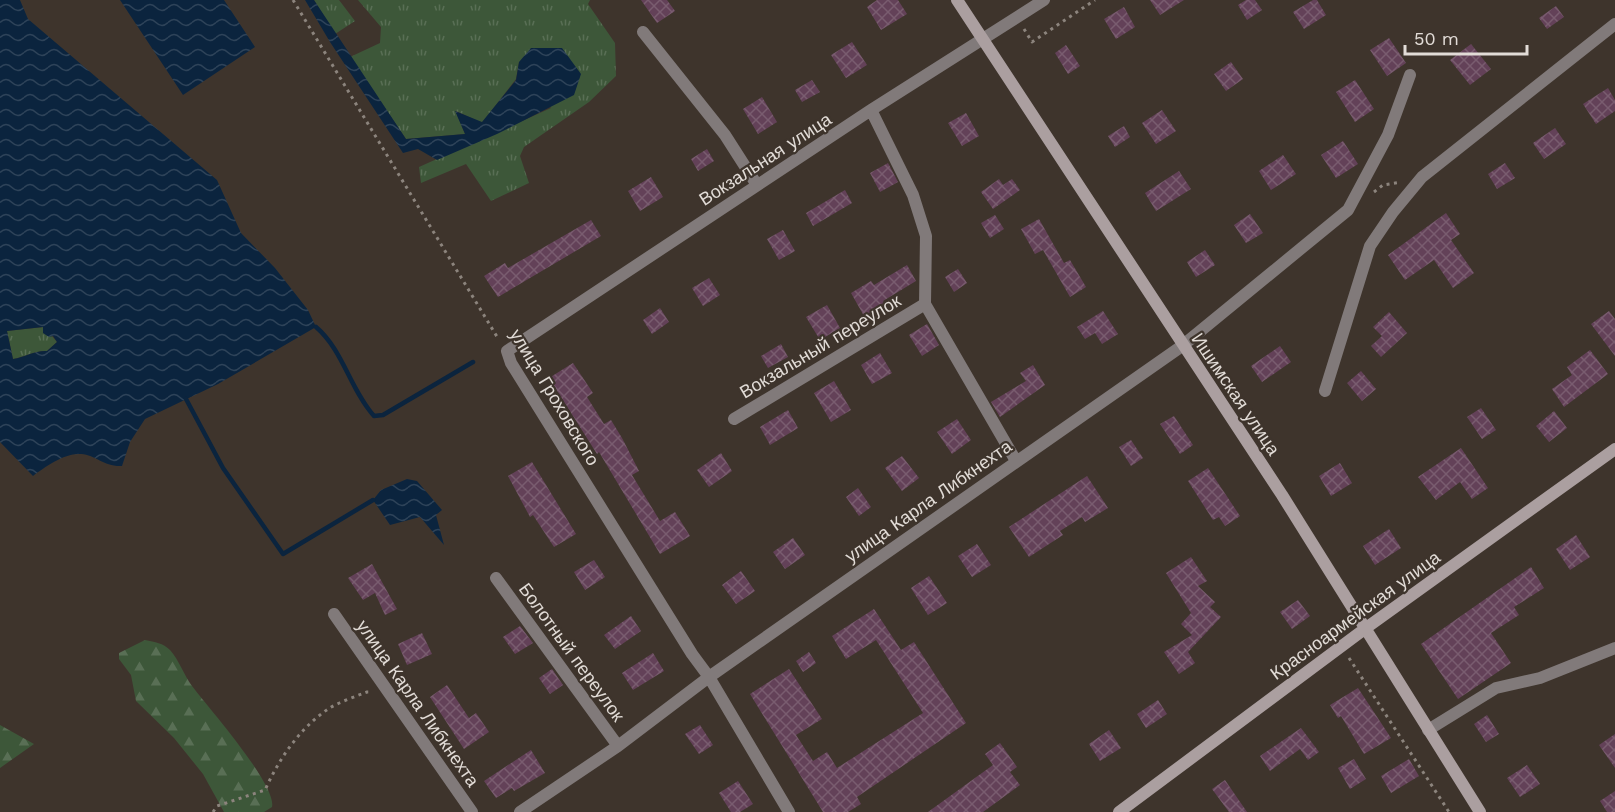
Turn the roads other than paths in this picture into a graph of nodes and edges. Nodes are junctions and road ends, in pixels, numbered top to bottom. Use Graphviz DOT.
graph roads {
  1 [pos="957,0"];
  2 [pos="1044,0"];
  3 [pos="1615,24"];
  4 [pos="643,32"];
  5 [pos="983,40"];
  6 [pos="1410,75"];
  7 [pos="871,110"];
  8 [pos="757,185"];
  9 [pos="925,303"];
  10 [pos="1182,345"];
  11 [pos="507,351"];
  12 [pos="1324,391"];
  13 [pos="734,419"];
  14 [pos="1615,449"];
  15 [pos="1016,461"];
  16 [pos="496,578"];
  17 [pos="334,614"];
  18 [pos="1366,628"];
  19 [pos="1615,648"];
  20 [pos="709,677"];
  21 [pos="1428,730"];
  22 [pos="618,746"];
  23 [pos="782,810"];
  24 [pos="472,812"];
  25 [pos="520,812"];
  26 [pos="1119,812"];
  27 [pos="1480,812"];
  1 -- 5 [label="main road, Ишимская улица"];
  2 -- 5 [label="street, Вокзальная улица"];
  3 -- 12 [label="street"];
  4 -- 8 [label="street"];
  5 -- 7 [label="street, Вокзальная улица"];
  5 -- 10 [label="main road, Ишимская улица"];
  6 -- 10 [label="street, улица Карла Либкнехта"];
  7 -- 8 [label="street, Вокзальная улица"];
  7 -- 9 [label="street, Вокзальный переулок"];
  8 -- 11 [label="street, Вокзальная улица"];
  9 -- 13 [label="street, Вокзальный переулок"];
  9 -- 15 [label="street, Вокзальный переулок"];
  10 -- 15 [label="street, улица Карла Либкнехта"];
  10 -- 18 [label="main road, Ишимская улица"];
  11 -- 20 [label="street, улица Гроховского"];
  14 -- 18 [label="main road, Красноармейская улица"];
  15 -- 20 [label="street, улица Карла Либкнехта"];
  16 -- 22 [label="street, Болотный переулок"];
  17 -- 24 [label="street, улица Карла Либкнехта"];
  18 -- 21 [label="main road, Ишимская улица"];
  18 -- 26 [label="main road, Красноармейская улица"];
  19 -- 21 [label="street"];
  20 -- 22 [label="street, улица Карла Либкнехта"];
  20 -- 23 [label="street, улица Гроховского"];
  21 -- 27 [label="main road, Ишимская улица"];
  22 -- 25 [label="street, улица Карла Либкнехта"];
}
